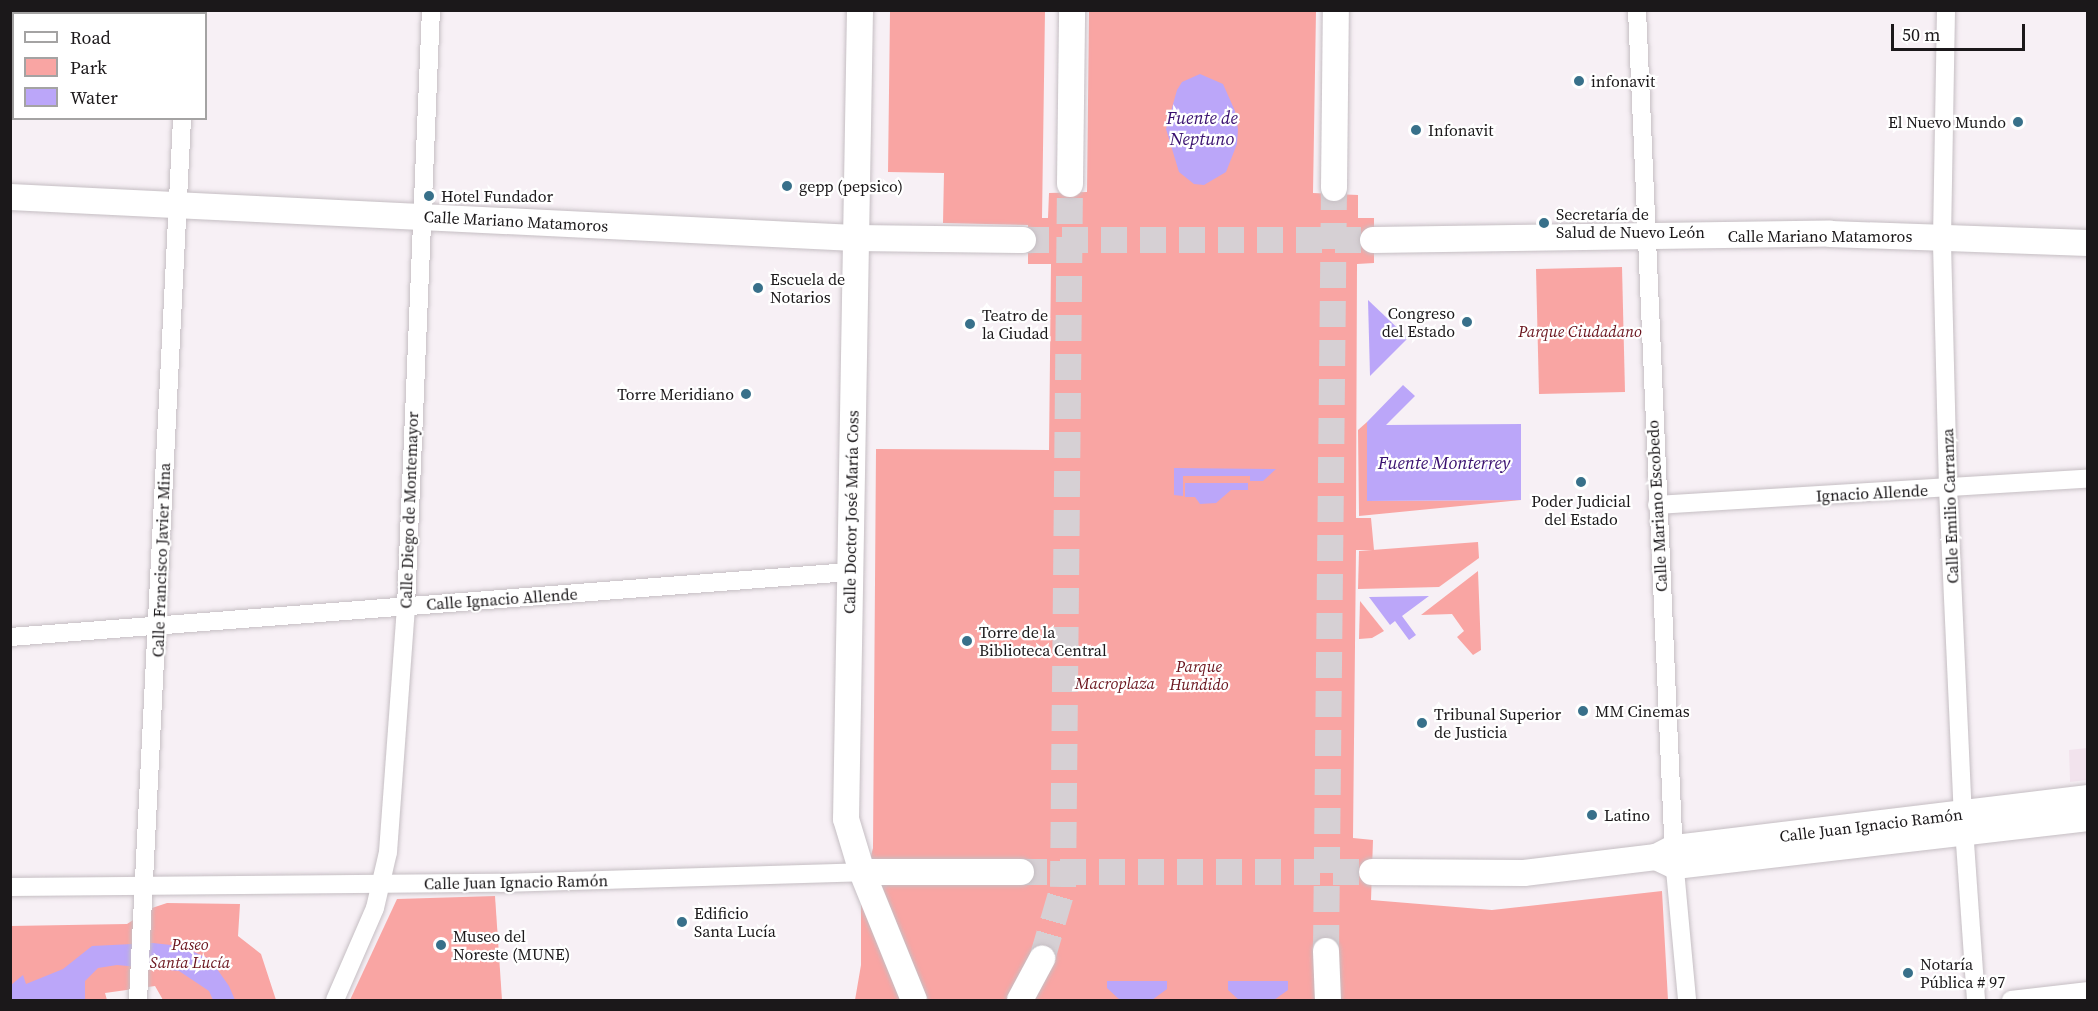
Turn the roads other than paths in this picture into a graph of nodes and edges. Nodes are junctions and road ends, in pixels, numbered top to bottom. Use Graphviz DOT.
graph roads {
  1 [pos="431,10"];
  2 [pos="860,10"];
  3 [pos="1072,10"];
  4 [pos="1335,10"];
  5 [pos="1637,10"];
  6 [pos="1946,10"];
  7 [pos="182,120"];
  8 [pos="1070,184"];
  9 [pos="1334,188"];
  10 [pos="10,197"];
  11 [pos="177,203"];
  12 [pos="422,217"];
  13 [pos="1942,236"];
  14 [pos="1645,237"];
  15 [pos="855,238"];
  16 [pos="1023,240"];
  17 [pos="1373,240"];
  18 [pos="2088,243"];
  19 [pos="2088,479"];
  20 [pos="1948,488"];
  21 [pos="1657,505"];
  22 [pos="849,572"];
  23 [pos="406,606"];
  24 [pos="159,625"];
  25 [pos="10,637"];
  26 [pos="2088,798"];
  27 [pos="2088,818"];
  28 [pos="1964,824"];
  29 [pos="1668,857"];
  30 [pos="862,872"];
  31 [pos="1021,872"];
  32 [pos="1371,872"];
  33 [pos="383,884"];
  34 [pos="141,886"];
  35 [pos="10,887"];
  36 [pos="1326,951"];
  37 [pos="1042,959"];
  38 [pos="2088,991"];
  39 [pos="138,994"];
  40 [pos="335,1000"];
  41 [pos="914,1000"];
  42 [pos="1020,1000"];
  43 [pos="1328,1000"];
  44 [pos="1687,1000"];
  45 [pos="1976,1000"];
  46 [pos="2011,1000"];
  1 -- 12 [label="street, Calle Diego de Montemayor"];
  2 -- 15 [label="street, Calle Doctor José María Coss"];
  3 -- 8 [label="street"];
  4 -- 9 [label="street"];
  5 -- 14 [label="street, Calle Mariano Escobedo"];
  6 -- 13 [label="street, Calle Emilio Carranza"];
  7 -- 11 [label="street, Calle Francisco Javier Mina"];
  10 -- 11 [label="street, Calle Mariano Matamoros"];
  11 -- 12 [label="street, Calle Mariano Matamoros"];
  11 -- 24 [label="street, Calle Francisco Javier Mina"];
  12 -- 15 [label="street, Calle Mariano Matamoros"];
  12 -- 23 [label="street, Calle Diego de Montemayor"];
  13 -- 14 [label="street, Calle Mariano Matamoros"];
  13 -- 18 [label="street, Calle Mariano Matamoros"];
  13 -- 20 [label="street, Calle Emilio Carranza"];
  14 -- 17 [label="street, Calle Mariano Matamoros"];
  14 -- 21 [label="street, Calle Mariano Escobedo"];
  15 -- 16 [label="street, Calle Mariano Matamoros"];
  15 -- 22 [label="street, Calle Doctor José María Coss"];
  19 -- 20 [label="street, Ignacio Allende"];
  20 -- 21 [label="street, Ignacio Allende"];
  20 -- 28 [label="street, Calle Emilio Carranza"];
  21 -- 29 [label="street, Calle Mariano Escobedo"];
  22 -- 23 [label="street, Calle Ignacio Allende"];
  22 -- 30 [label="street, Calle Doctor José María Coss"];
  23 -- 24 [label="street, Calle Ignacio Allende"];
  23 -- 33 [label="street, Calle Diego de Montemayor"];
  24 -- 25 [label="street, Calle Ignacio Allende"];
  24 -- 34 [label="street, Calle Francisco Javier Mina"];
  26 -- 28 [label="street, Calle Juan Ignacio Ramón"];
  27 -- 28 [label="street, Calle Juan Ignacio Ramón"];
  28 -- 29 [label="street, Calle Juan Ignacio Ramón"];
  28 -- 45 [label="street, Calle Emilio Carranza"];
  29 -- 32 [label="street, Calle Juan Ignacio Ramón"];
  29 -- 44 [label="street, Calle Mariano Escobedo"];
  30 -- 31 [label="street, Calle Juan Ignacio Ramón"];
  30 -- 33 [label="street, Calle Juan Ignacio Ramón"];
  30 -- 41 [label="street, Calle Doctor José María Coss"];
  33 -- 34 [label="street, Calle Juan Ignacio Ramón"];
  33 -- 40 [label="street, Calle Diego de Montemayor"];
  34 -- 35 [label="street, Calle Juan Ignacio Ramón"];
  34 -- 39 [label="street, Calle Francisco Javier Mina"];
  36 -- 43 [label="street"];
  37 -- 42 [label="street"];
  38 -- 46 [label="street"];
}
